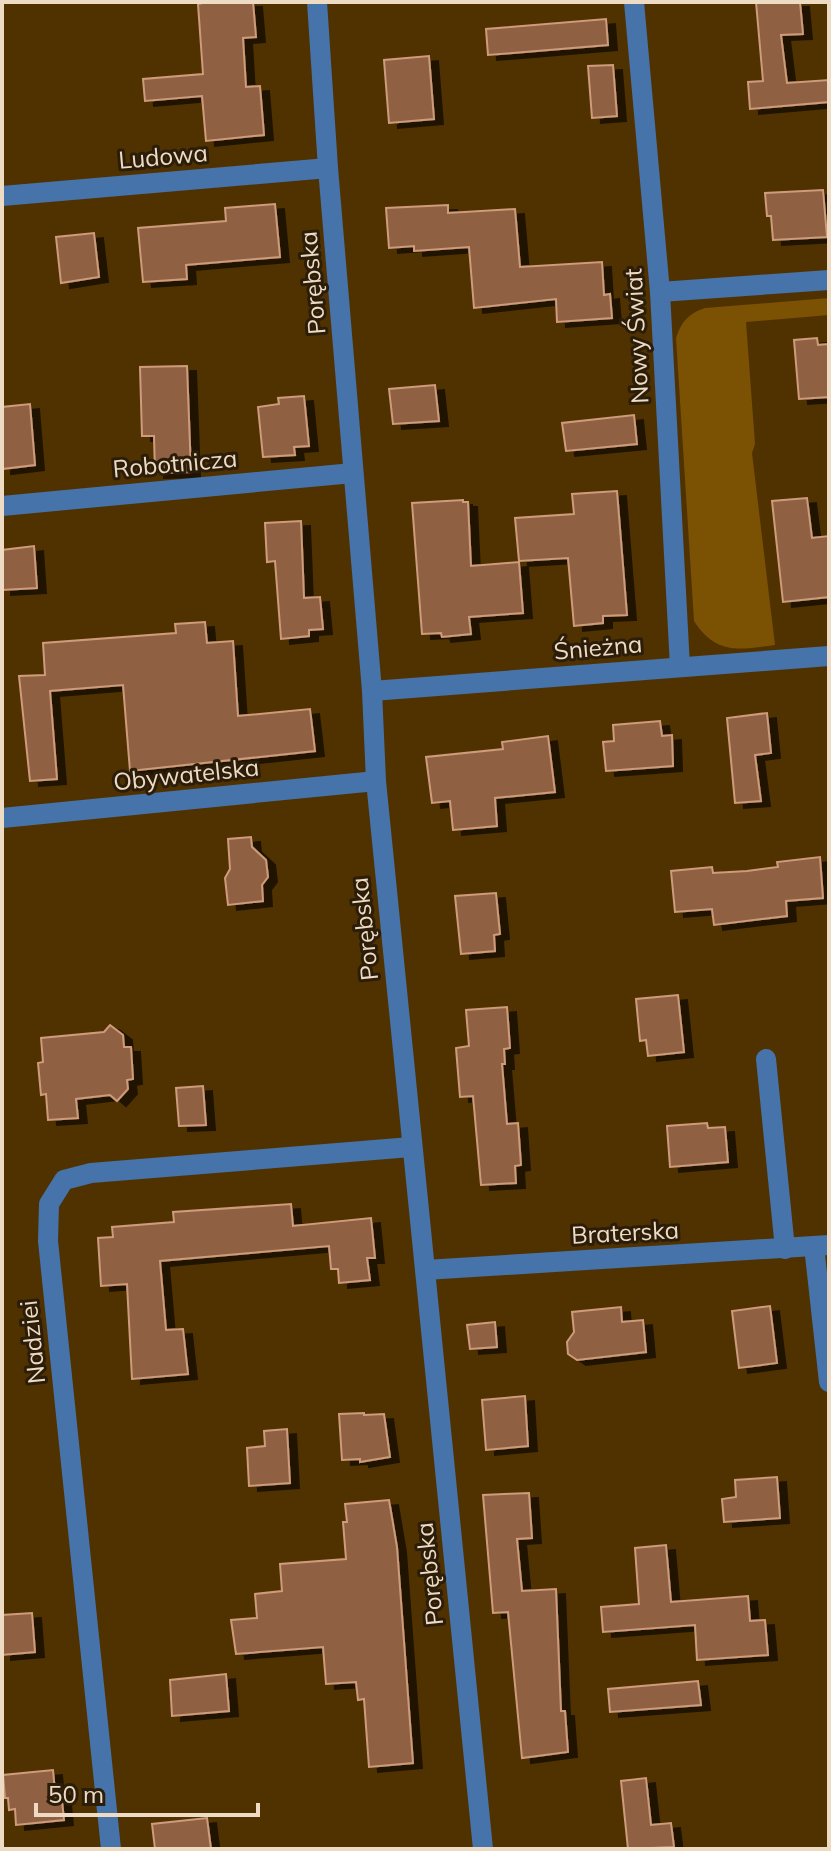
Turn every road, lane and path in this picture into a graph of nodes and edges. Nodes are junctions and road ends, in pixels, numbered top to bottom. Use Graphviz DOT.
graph roads {
  1 [pos="317,2"];
  2 [pos="634,2"];
  3 [pos="328,168"];
  4 [pos="2,196"];
  5 [pos="829,280"];
  6 [pos="660,292"];
  7 [pos="353,473"];
  8 [pos="2,506"];
  9 [pos="829,656"];
  10 [pos="680,667"];
  11 [pos="372,691"];
  12 [pos="376,781"];
  13 [pos="2,818"];
  14 [pos="766,1059"];
  15 [pos="411,1147"];
  16 [pos="821,1246"];
  17 [pos="785,1249"];
  18 [pos="425,1270"];
  19 [pos="829,1382"];
  20 [pos="111,1849"];
  21 [pos="483,1849"];
  1 -- 3 [label="street, Porębska"];
  2 -- 6 [label="street, Nowy Świat"];
  3 -- 4 [label="street, Ludowa"];
  3 -- 7 [label="street, Porębska"];
  5 -- 6 [label="street"];
  6 -- 10 [label="street, Nowy Świat"];
  7 -- 8 [label="street, Robotnicza"];
  7 -- 11 [label="street, Porębska"];
  9 -- 10 [label="street, Śnieżna"];
  10 -- 11 [label="street, Śnieżna"];
  11 -- 12 [label="street, Porębska"];
  12 -- 13 [label="street, Obywatelska"];
  12 -- 15 [label="street, Porębska"];
  14 -- 17 [label="street"];
  15 -- 18 [label="street, Porębska"];
  15 -- 20 [label="street, Nadziei"];
  16 -- 17 [label="street, Braterska"];
  16 -- 19 [label="street"];
  17 -- 18 [label="street, Braterska"];
  18 -- 21 [label="street, Porębska"];
}
